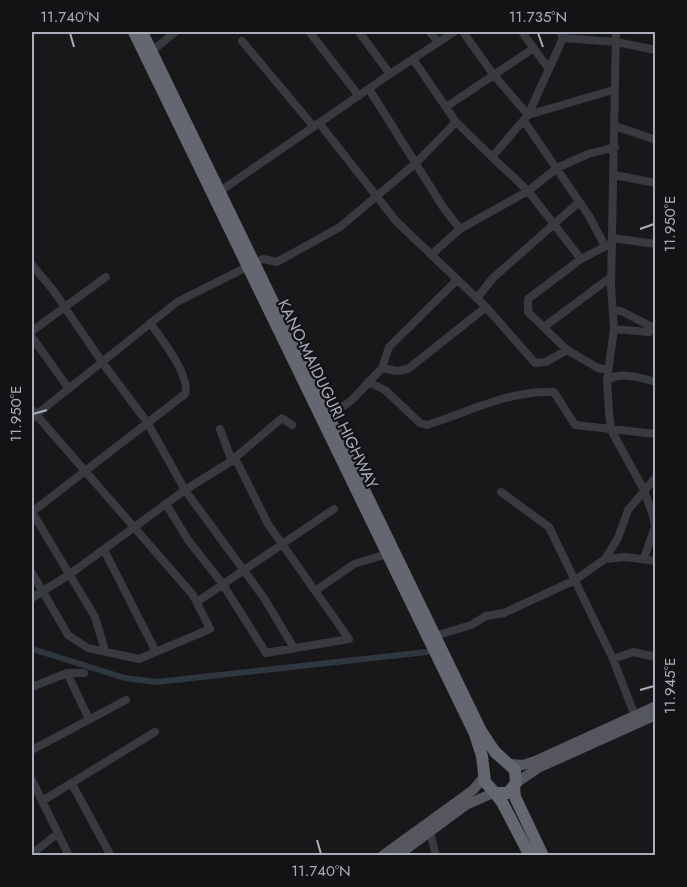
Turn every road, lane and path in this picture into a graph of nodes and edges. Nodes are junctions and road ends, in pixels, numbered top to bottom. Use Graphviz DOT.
graph roads {
  1 [pos="134,32"];
  2 [pos="142,32"];
  3 [pos="175,32"];
  4 [pos="359,32"];
  5 [pos="430,32"];
  6 [pos="454,32"];
  7 [pos="463,32"];
  8 [pos="522,32"];
  9 [pos="616,32"];
  10 [pos="311,34"];
  11 [pos="561,35"];
  12 [pos="242,41"];
  13 [pos="438,42"];
  14 [pos="616,42"];
  15 [pos="534,48"];
  16 [pos="656,50"];
  17 [pos="151,52"];
  18 [pos="413,59"];
  19 [pos="548,68"];
  20 [pos="390,74"];
  21 [pos="493,74"];
  22 [pos="369,89"];
  23 [pos="613,90"];
  24 [pos="359,96"];
  25 [pos="446,107"];
  26 [pos="526,118"];
  27 [pos="456,122"];
  28 [pos="317,125"];
  29 [pos="615,126"];
  30 [pos="656,140"];
  31 [pos="615,147"];
  32 [pos="492,158"];
  33 [pos="416,163"];
  34 [pos="557,168"];
  35 [pos="614,176"];
  36 [pos="656,183"];
  37 [pos="528,191"];
  38 [pos="219,192"];
  39 [pos="376,197"];
  40 [pos="579,202"];
  41 [pos="553,223"];
  42 [pos="460,229"];
  43 [pos="610,242"];
  44 [pos="656,244"];
  45 [pos="431,255"];
  46 [pos="581,259"];
  47 [pos="32,265"];
  48 [pos="251,266"];
  49 [pos="106,277"];
  50 [pos="611,277"];
  51 [pos="457,280"];
  52 [pos="477,298"];
  53 [pos="64,306"];
  54 [pos="486,307"];
  55 [pos="614,310"];
  56 [pos="150,323"];
  57 [pos="544,327"];
  58 [pos="614,329"];
  59 [pos="653,329"];
  60 [pos="32,331"];
  61 [pos="32,337"];
  62 [pos="567,350"];
  63 [pos="102,362"];
  64 [pos="382,368"];
  65 [pos="609,370"];
  66 [pos="607,380"];
  67 [pos="368,382"];
  68 [pos="656,382"];
  69 [pos="69,389"];
  70 [pos="33,415"];
  71 [pos="328,417"];
  72 [pos="147,422"];
  73 [pos="292,425"];
  74 [pos="220,429"];
  75 [pos="611,430"];
  76 [pos="656,434"];
  77 [pos="235,458"];
  78 [pos="84,471"];
  79 [pos="656,477"];
  80 [pos="185,490"];
  81 [pos="644,490"];
  82 [pos="501,492"];
  83 [pos="166,504"];
  84 [pos="334,509"];
  85 [pos="32,512"];
  86 [pos="373,516"];
  87 [pos="133,529"];
  88 [pos="281,544"];
  89 [pos="104,550"];
  90 [pos="387,554"];
  91 [pos="644,558"];
  92 [pos="605,559"];
  93 [pos="656,561"];
  94 [pos="243,571"];
  95 [pos="32,573"];
  96 [pos="70,574"];
  97 [pos="575,580"];
  98 [pos="222,584"];
  99 [pos="315,591"];
  100 [pos="42,592"];
  101 [pos="32,598"];
  102 [pos="197,602"];
  103 [pos="435,636"];
  104 [pos="294,648"];
  105 [pos="105,651"];
  106 [pos="156,652"];
  107 [pos="656,657"];
  108 [pos="613,659"];
  109 [pos="68,673"];
  110 [pos="84,673"];
  111 [pos="32,687"];
  112 [pos="126,700"];
  113 [pos="656,706"];
  114 [pos="656,715"];
  115 [pos="635,716"];
  116 [pos="89,719"];
  117 [pos="155,732"];
  118 [pos="32,750"];
  119 [pos="508,763"];
  120 [pos="484,776"];
  121 [pos="32,780"];
  122 [pos="72,784"];
  123 [pos="515,785"];
  124 [pos="494,793"];
  125 [pos="42,801"];
  126 [pos="430,832"];
  127 [pos="58,833"];
  128 [pos="32,854"];
  129 [pos="69,855"];
  130 [pos="111,855"];
  131 [pos="382,855"];
  132 [pos="397,855"];
  133 [pos="436,855"];
  134 [pos="530,855"];
  135 [pos="543,855"];
  1 -- 48 [label="highway, KANO-MAIDUGURI HIGHWAY"];
  2 -- 17 [label="highway, KANO-MAIDUGURI HIGHWAY"];
  3 -- 17 [label="street"];
  4 -- 20 [label="street"];
  5 -- 13 [label="street"];
  6 -- 13 [label="street"];
  7 -- 21 [label="street"];
  8 -- 15 [label="street"];
  9 -- 14 [label="street"];
  10 -- 24 [label="street"];
  11 -- 14 [label="street"];
  11 -- 19 [label="street"];
  12 -- 28 [label="street"];
  13 -- 18 [label="street"];
  14 -- 16 [label="street"];
  14 -- 23 [label="street"];
  15 -- 19 [label="street"];
  15 -- 21 [label="street"];
  17 -- 38 [label="highway, KANO-MAIDUGURI HIGHWAY"];
  18 -- 20 [label="street"];
  18 -- 25 [label="street"];
  19 -- 26 [label="street"];
  20 -- 22 [label="street"];
  21 -- 25 [label="street"];
  21 -- 26 [label="street"];
  22 -- 24 [label="street"];
  22 -- 33 [label="street"];
  23 -- 26 [label="street"];
  23 -- 29 [label="street"];
  24 -- 28 [label="street"];
  25 -- 27 [label="street"];
  26 -- 32 [label="street"];
  26 -- 34 [label="street"];
  27 -- 32 [label="street"];
  27 -- 33 [label="street"];
  28 -- 38 [label="street"];
  28 -- 39 [label="street"];
  29 -- 30 [label="street"];
  29 -- 31 [label="street"];
  31 -- 34 [label="street"];
  31 -- 35 [label="street"];
  32 -- 37 [label="street"];
  33 -- 39 [label="street"];
  33 -- 42 [label="street"];
  34 -- 37 [label="street"];
  34 -- 40 [label="street"];
  35 -- 36 [label="street"];
  35 -- 43 [label="street"];
  37 -- 41 [label="street"];
  37 -- 42 [label="street"];
  38 -- 48 [label="highway, KANO-MAIDUGURI HIGHWAY"];
  39 -- 45 [label="street"];
  39 -- 48 [label="street"];
  40 -- 41 [label="street"];
  40 -- 43 [label="street"];
  41 -- 46 [label="street"];
  41 -- 52 [label="street"];
  42 -- 45 [label="street"];
  43 -- 44 [label="street"];
  43 -- 46 [label="street"];
  43 -- 50 [label="street"];
  45 -- 51 [label="street"];
  46 -- 57 [label="street"];
  47 -- 53 [label="street"];
  48 -- 56 [label="street"];
  48 -- 71 [label="highway, KANO-MAIDUGURI HIGHWAY"];
  48 -- 86 [label="highway, KANO-MAIDUGURI HIGHWAY"];
  49 -- 53 [label="street"];
  50 -- 55 [label="street"];
  50 -- 57 [label="street"];
  51 -- 52 [label="street"];
  51 -- 64 [label="street"];
  52 -- 54 [label="street"];
  53 -- 60 [label="street"];
  53 -- 63 [label="street"];
  54 -- 62 [label="street"];
  54 -- 64 [label="street"];
  55 -- 58 [label="street"];
  55 -- 59 [label="street"];
  56 -- 63 [label="street"];
  56 -- 72 [label="street"];
  57 -- 62 [label="street"];
  58 -- 59 [label="street"];
  58 -- 65 [label="street"];
  61 -- 69 [label="street"];
  62 -- 65 [label="street"];
  63 -- 69 [label="street"];
  63 -- 72 [label="street"];
  64 -- 67 [label="street"];
  65 -- 66 [label="street"];
  66 -- 68 [label="street"];
  66 -- 75 [label="street"];
  67 -- 71 [label="street"];
  67 -- 75 [label="street"];
  69 -- 70 [label="street"];
  70 -- 78 [label="street"];
  71 -- 86 [label="highway, KANO-MAIDUGURI HIGHWAY"];
  72 -- 78 [label="street"];
  72 -- 80 [label="street"];
  73 -- 77 [label="street"];
  74 -- 77 [label="street"];
  75 -- 76 [label="street"];
  75 -- 81 [label="street"];
  77 -- 80 [label="street"];
  77 -- 88 [label="street"];
  78 -- 85 [label="street"];
  78 -- 87 [label="street"];
  79 -- 81 [label="street"];
  80 -- 83 [label="street"];
  80 -- 94 [label="street"];
  81 -- 91 [label="street"];
  81 -- 92 [label="street"];
  82 -- 97 [label="street"];
  83 -- 87 [label="street"];
  83 -- 98 [label="street"];
  84 -- 88 [label="street"];
  85 -- 96 [label="street"];
  86 -- 90 [label="highway, KANO-MAIDUGURI HIGHWAY"];
  86 -- 103 [label="highway, KANO-MAIDUGURI HIGHWAY"];
  87 -- 89 [label="street"];
  87 -- 102 [label="street"];
  88 -- 94 [label="street"];
  88 -- 99 [label="street"];
  89 -- 96 [label="street"];
  89 -- 106 [label="street"];
  90 -- 99 [label="street"];
  90 -- 120 [label="highway, KANO-MAIDUGURI HIGHWAY"];
  91 -- 92 [label="street"];
  91 -- 93 [label="street"];
  92 -- 97 [label="street"];
  94 -- 98 [label="street"];
  94 -- 104 [label="street"];
  95 -- 100 [label="street"];
  96 -- 100 [label="street"];
  96 -- 105 [label="street"];
  97 -- 103 [label="street"];
  97 -- 108 [label="street"];
  98 -- 102 [label="street"];
  98 -- 104 [label="street"];
  99 -- 104 [label="street"];
  100 -- 101 [label="street"];
  100 -- 105 [label="street"];
  102 -- 106 [label="street"];
  103 -- 119 [label="highway, KANO-MAIDUGURI HIGHWAY"];
  105 -- 106 [label="street"];
  107 -- 108 [label="street"];
  108 -- 115 [label="street"];
  109 -- 110 [label="street"];
  109 -- 111 [label="street"];
  109 -- 116 [label="street"];
  112 -- 116 [label="street"];
  113 -- 115 [label="main road"];
  114 -- 123 [label="main road"];
  115 -- 119 [label="main road"];
  116 -- 118 [label="street"];
  117 -- 122 [label="street"];
  119 -- 120 [label="highway"];
  119 -- 123 [label="highway"];
  120 -- 124 [label="highway"];
  120 -- 131 [label="main road"];
  121 -- 125 [label="street"];
  122 -- 125 [label="street"];
  122 -- 130 [label="street"];
  123 -- 124 [label="highway"];
  123 -- 135 [label="highway"];
  124 -- 126 [label="main road"];
  124 -- 134 [label="highway"];
  125 -- 127 [label="street"];
  126 -- 132 [label="main road"];
  126 -- 133 [label="street"];
  127 -- 128 [label="street"];
  127 -- 129 [label="street"];
}
